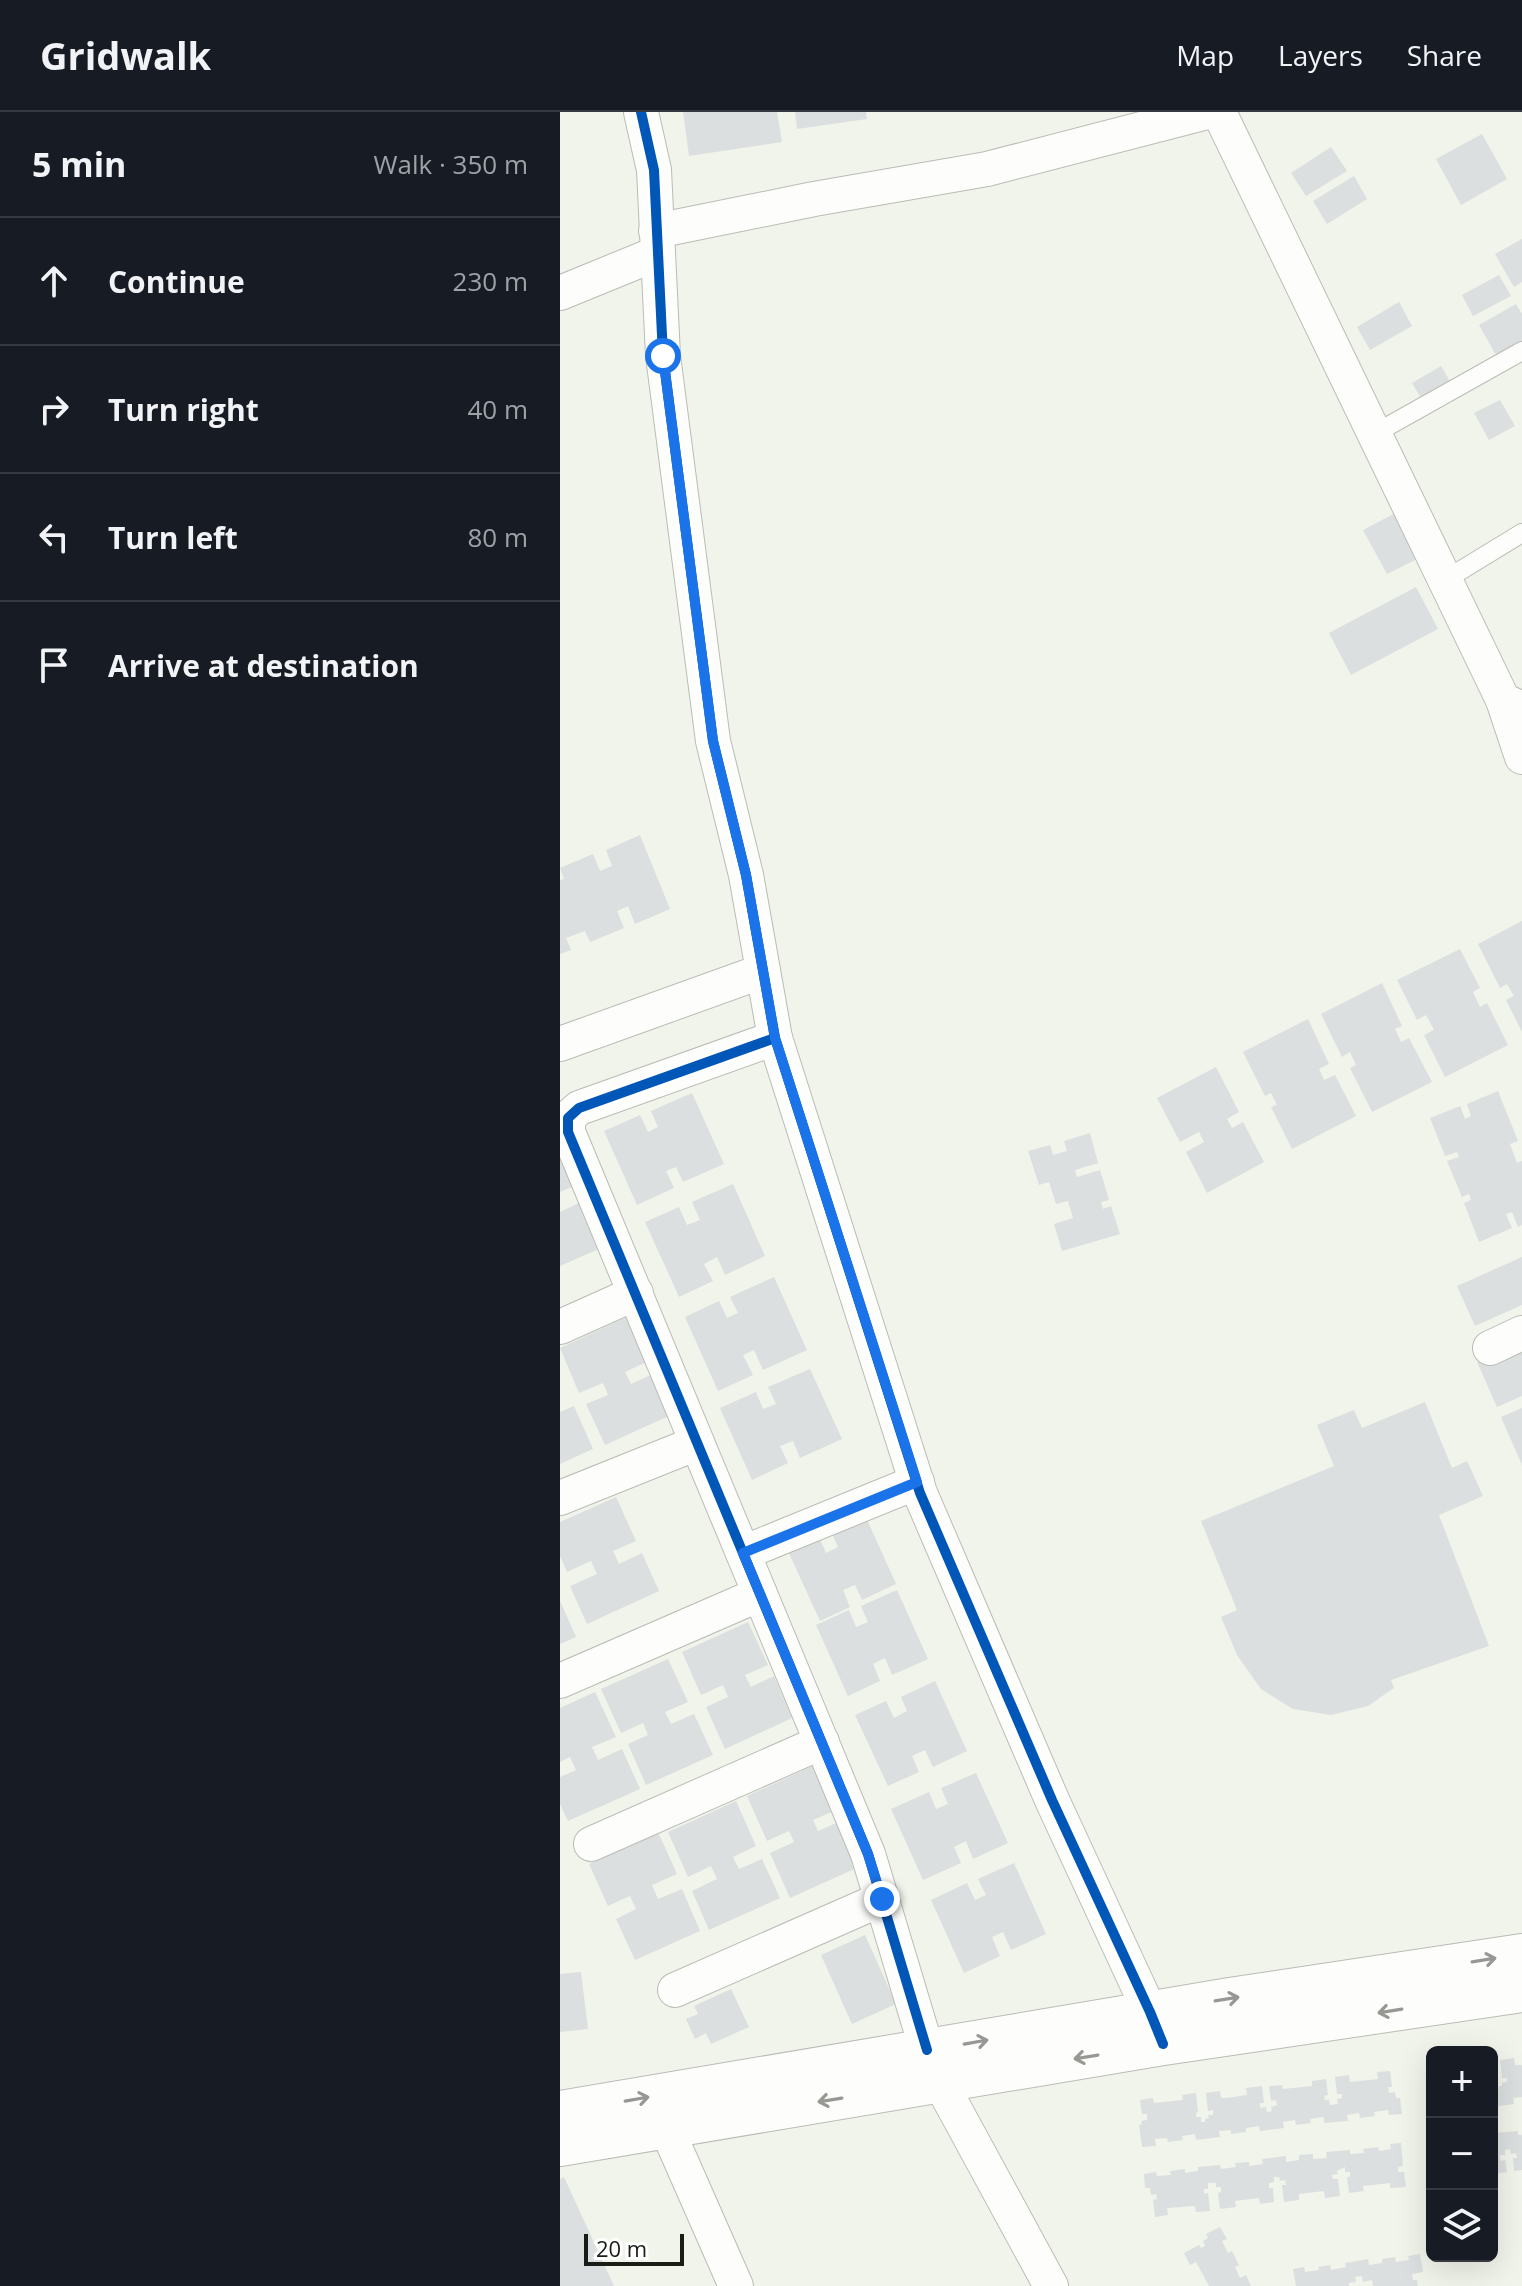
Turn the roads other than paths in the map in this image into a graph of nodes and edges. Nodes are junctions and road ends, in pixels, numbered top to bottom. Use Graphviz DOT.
graph roads {
  1 [pos="641,112"];
  2 [pos="1207,112"];
  3 [pos="1219,112"];
  4 [pos="657,242"];
  5 [pos="560,293"];
  6 [pos="1522,351"];
  7 [pos="1374,434"];
  8 [pos="1522,533"];
  9 [pos="1445,580"];
  10 [pos="1513,705"];
  11 [pos="1522,757"];
  12 [pos="763,971"];
  13 [pos="775,1038"];
  14 [pos="560,1044"];
  15 [pos="636,1293"];
  16 [pos="560,1327"];
  17 [pos="1522,1333"];
  18 [pos="1490,1348"];
  19 [pos="697,1443"];
  20 [pos="917,1482"];
  21 [pos="560,1498"];
  22 [pos="743,1553"];
  23 [pos="760,1594"];
  24 [pos="560,1681"];
  25 [pos="822,1742"];
  26 [pos="591,1844"];
  27 [pos="882,1899"];
  28 [pos="1522,1955"];
  29 [pos="675,1990"];
  30 [pos="1522,1991"];
  31 [pos="1157,2028"];
  32 [pos="934,2066"];
  33 [pos="560,2112"];
  34 [pos="666,2127"];
  35 [pos="560,2145"];
  36 [pos="736,2286"];
  37 [pos="1051,2286"];
  1 -- 4 [label="street"];
  2 -- 4 [label="street"];
  3 -- 7 [label="street"];
  4 -- 5 [label="street"];
  4 -- 12 [label="street"];
  6 -- 7 [label="lane"];
  7 -- 9 [label="street"];
  8 -- 9 [label="lane"];
  9 -- 10 [label="street"];
  10 -- 11 [label="street"];
  12 -- 13 [label="street"];
  12 -- 14 [label="street"];
  13 -- 15 [label="street"];
  13 -- 20 [label="street"];
  15 -- 16 [label="street"];
  15 -- 19 [label="street"];
  17 -- 18 [label="street"];
  19 -- 21 [label="street"];
  19 -- 22 [label="street"];
  20 -- 22 [label="street"];
  20 -- 31 [label="street"];
  22 -- 23 [label="street"];
  23 -- 24 [label="street"];
  23 -- 25 [label="street"];
  25 -- 26 [label="street"];
  25 -- 27 [label="street"];
  27 -- 29 [label="street"];
  27 -- 32 [label="street"];
  31 -- 28 [label="street, one-way"];
  30 -- 31 [label="street, one-way"];
  31 -- 32 [label="street"];
  33 -- 32 [label="street, one-way"];
  32 -- 34 [label="street, one-way"];
  32 -- 37 [label="street"];
  34 -- 35 [label="street"];
  34 -- 36 [label="street"];
}
